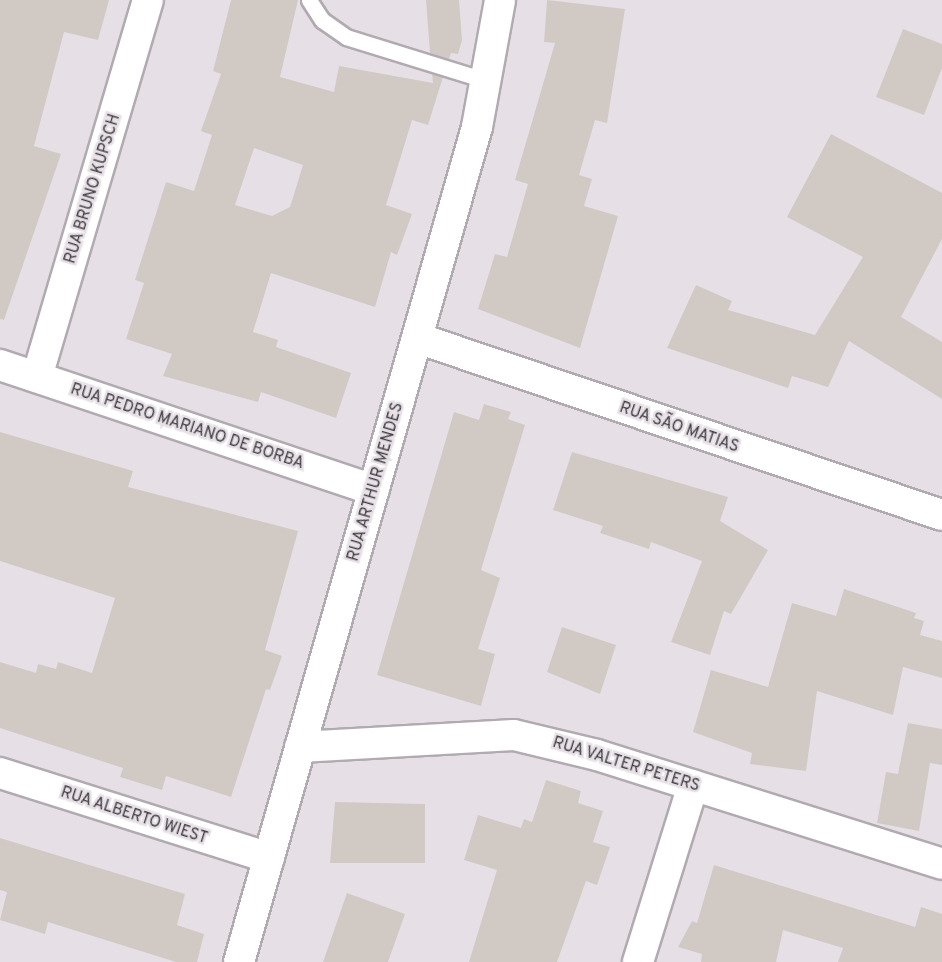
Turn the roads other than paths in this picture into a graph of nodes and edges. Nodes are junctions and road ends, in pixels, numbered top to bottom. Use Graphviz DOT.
graph roads {
  1 [pos="148,0"];
  2 [pos="309,0"];
  3 [pos="500,0"];
  4 [pos="488,81"];
  5 [pos="417,338"];
  6 [pos="0,365"];
  7 [pos="37,377"];
  8 [pos="374,490"];
  9 [pos="942,515"];
  10 [pos="300,747"];
  11 [pos="0,773"];
  12 [pos="693,785"];
  13 [pos="269,858"];
  14 [pos="942,864"];
  15 [pos="239,962"];
  16 [pos="638,962"];
  1 -- 7 [label="street, RUA BRUNO KUPSCH"];
  2 -- 4 [label="lane"];
  3 -- 4 [label="street, RUA ARTHUR MENDES"];
  4 -- 5 [label="street, RUA ARTHUR MENDES"];
  5 -- 8 [label="street, RUA ARTHUR MENDES"];
  5 -- 9 [label="street, RUA SÃO MATIAS"];
  6 -- 7 [label="street, RUA PEDRO MARIANO DE BORBA"];
  7 -- 8 [label="street, RUA PEDRO MARIANO DE BORBA"];
  8 -- 10 [label="street, RUA ARTHUR MENDES"];
  10 -- 12 [label="street, RUA VALTER PETERS"];
  10 -- 13 [label="street, RUA ARTHUR MENDES"];
  11 -- 13 [label="street, RUA ALBERTO WIEST"];
  12 -- 14 [label="street, RUA VALTER PETERS"];
  12 -- 16 [label="street"];
  13 -- 15 [label="street, RUA ARTHUR MENDES"];
}
